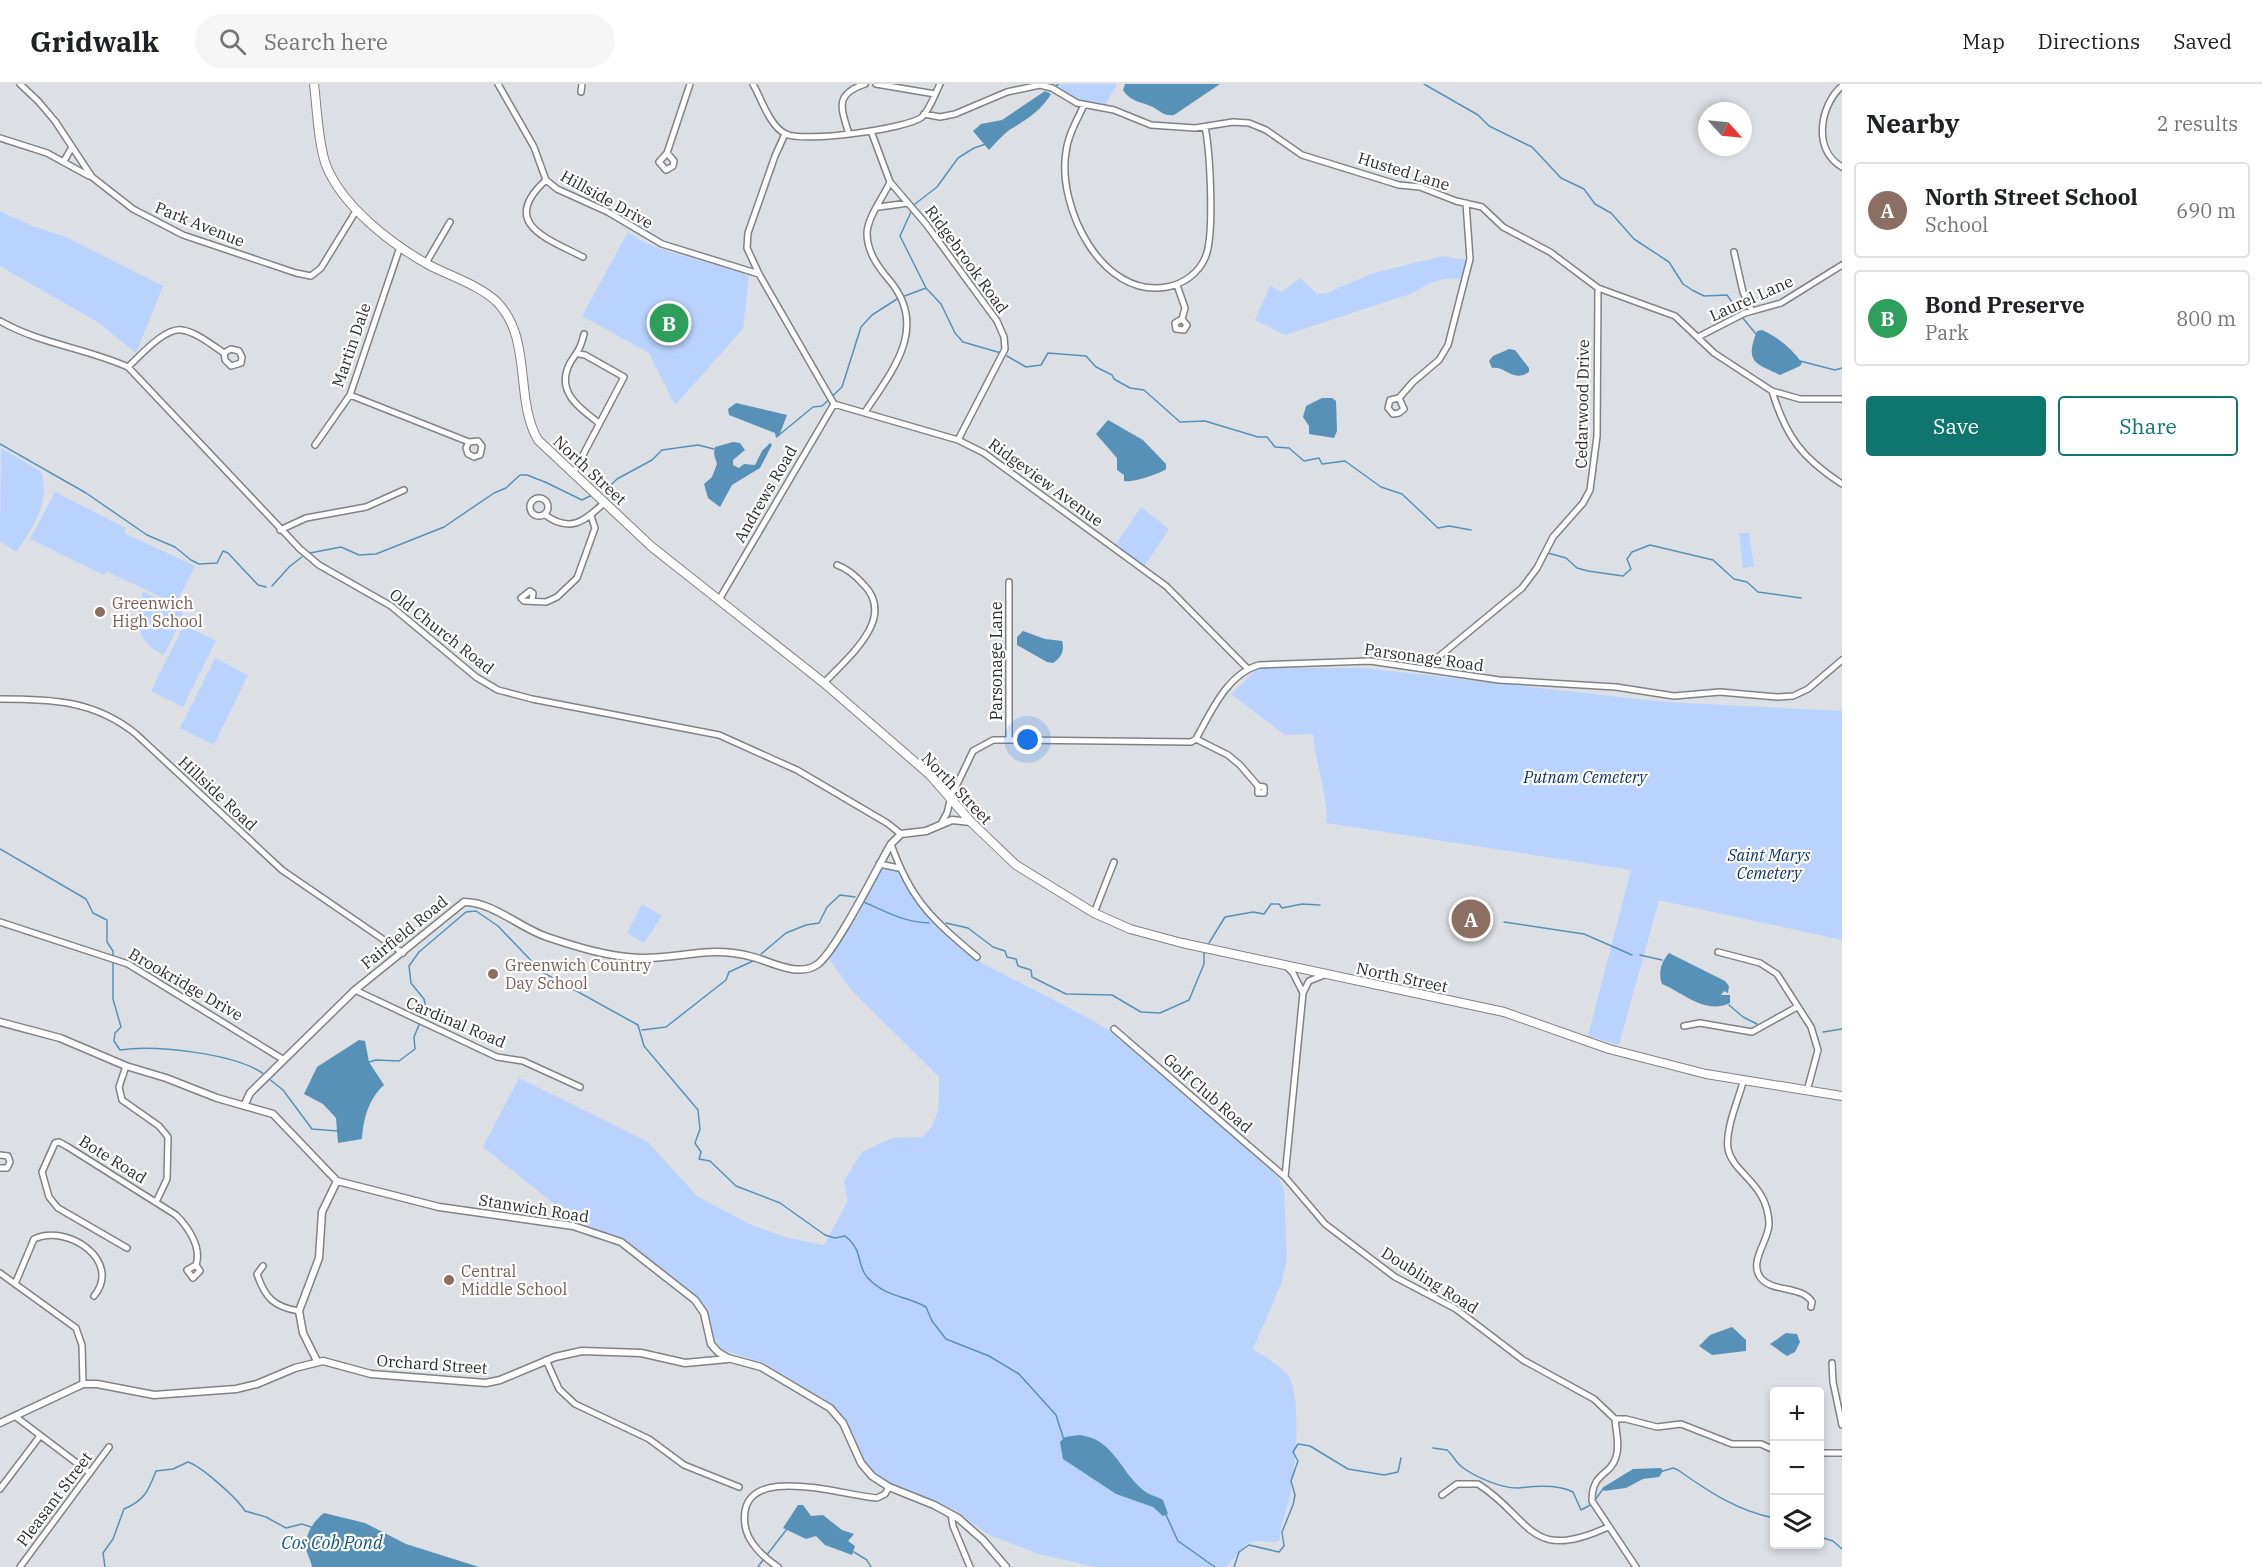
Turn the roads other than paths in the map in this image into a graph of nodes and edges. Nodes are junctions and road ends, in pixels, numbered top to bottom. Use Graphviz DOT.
graph roads {
  1 [pos="20,84"];
  2 [pos="314,84"];
  3 [pos="498,84"];
  4 [pos="582,84"];
  5 [pos="690,84"];
  6 [pos="753,84"];
  7 [pos="866,84"];
  8 [pos="876,84"];
  9 [pos="940,84"];
  10 [pos="1842,86"];
  11 [pos="581,92"];
  12 [pos="935,94"];
  13 [pos="1084,105"];
  14 [pos="924,114"];
  15 [pos="1205,127"];
  16 [pos="871,131"];
  17 [pos="785,134"];
  18 [pos="849,134"];
  19 [pos="0,138"];
  20 [pos="72,147"];
  21 [pos="667,153"];
  22 [pos="64,161"];
  23 [pos="1842,167"];
  24 [pos="92,177"];
  25 [pos="546,180"];
  26 [pos="890,182"];
  27 [pos="908,203"];
  28 [pos="1466,203"];
  29 [pos="879,207"];
  30 [pos="356,211"];
  31 [pos="450,222"];
  32 [pos="400,247"];
  33 [pos="1734,252"];
  34 [pos="583,257"];
  35 [pos="426,263"];
  36 [pos="1842,265"];
  37 [pos="759,273"];
  38 [pos="1177,285"];
  39 [pos="1598,288"];
  40 [pos="1752,311"];
  41 [pos="1182,319"];
  42 [pos="0,321"];
  43 [pos="584,334"];
  44 [pos="1700,336"];
  45 [pos="224,353"];
  46 [pos="579,354"];
  47 [pos="128,367"];
  48 [pos="1772,391"];
  49 [pos="350,394"];
  50 [pos="1399,398"];
  51 [pos="1842,399"];
  52 [pos="832,400"];
  53 [pos="865,412"];
  54 [pos="599,423"];
  55 [pos="958,440"];
  56 [pos="469,442"];
  57 [pos="315,445"];
  58 [pos="574,472"];
  59 [pos="1842,484"];
  60 [pos="404,490"];
  61 [pos="604,502"];
  62 [pos="544,514"];
  63 [pos="591,516"];
  64 [pos="280,530"];
  65 [pos="837,565"];
  66 [pos="1010,582"];
  67 [pos="720,598"];
  68 [pos="532,601"];
  69 [pos="1842,660"];
  70 [pos="1247,668"];
  71 [pos="1425,668"];
  72 [pos="824,683"];
  73 [pos="0,699"];
  74 [pos="1196,739"];
  75 [pos="1009,740"];
  76 [pos="1258,786"];
  77 [pos="951,797"];
  78 [pos="971,822"];
  79 [pos="941,824"];
  80 [pos="901,834"];
  81 [pos="891,844"];
  82 [pos="1114,862"];
  83 [pos="879,864"];
  84 [pos="899,868"];
  85 [pos="1094,914"];
  86 [pos="0,922"];
  87 [pos="1718,952"];
  88 [pos="403,953"];
  89 [pos="977,957"];
  90 [pos="1286,966"];
  91 [pos="1324,975"];
  92 [pos="355,990"];
  93 [pos="1303,993"];
  94 [pos="1797,1007"];
  95 [pos="0,1022"];
  96 [pos="1684,1026"];
  97 [pos="1113,1029"];
  98 [pos="284,1060"];
  99 [pos="126,1066"];
  100 [pos="1743,1082"];
  101 [pos="580,1087"];
  102 [pos="1807,1091"];
  103 [pos="1842,1096"];
  104 [pos="244,1106"];
  105 [pos="0,1155"];
  106 [pos="0,1168"];
  107 [pos="1285,1177"];
  108 [pos="337,1181"];
  109 [pos="156,1202"];
  110 [pos="127,1248"];
  111 [pos="196,1265"];
  112 [pos="263,1266"];
  113 [pos="0,1273"];
  114 [pos="15,1284"];
  115 [pos="93,1296"];
  116 [pos="1811,1307"];
  117 [pos="299,1311"];
  118 [pos="711,1344"];
  119 [pos="728,1359"];
  120 [pos="546,1360"];
  121 [pos="317,1361"];
  122 [pos="703,1361"];
  123 [pos="1833,1363"];
  124 [pos="83,1384"];
  125 [pos="16,1417"];
  126 [pos="1615,1419"];
  127 [pos="0,1423"];
  128 [pos="1842,1425"];
  129 [pos="40,1436"];
  130 [pos="109,1447"];
  131 [pos="1770,1448"];
  132 [pos="1824,1453"];
  133 [pos="1842,1453"];
  134 [pos="90,1473"];
  135 [pos="739,1487"];
  136 [pos="889,1487"];
  137 [pos="0,1489"];
  138 [pos="1442,1495"];
  139 [pos="951,1514"];
  140 [pos="1608,1527"];
  141 [pos="768,1564"];
  142 [pos="20,1567"];
  143 [pos="778,1567"];
  144 [pos="970,1567"];
  145 [pos="1006,1567"];
  146 [pos="1636,1567"];
  1 -- 20 [label="street, Park Avenue"];
  2 -- 30 [label="main road, North Street"];
  3 -- 25 [label="street, Hillside Drive"];
  4 -- 11 [label="street"];
  5 -- 21 [label="street"];
  6 -- 17 [label="street"];
  7 -- 18 [label="street"];
  8 -- 12 [label="street"];
  9 -- 12 [label="street"];
  10 -- 23 [label="street"];
  12 -- 14 [label="street"];
  13 -- 14 [label="street, Husted Lane"];
  13 -- 15 [label="street, Husted Lane"];
  13 -- 38 [label="street"];
  14 -- 16 [label="street"];
  15 -- 28 [label="street, Husted Lane"];
  15 -- 38 [label="street"];
  16 -- 18 [label="street"];
  16 -- 26 [label="street, Ridgebrook Road"];
  17 -- 18 [label="street"];
  17 -- 37 [label="street"];
  19 -- 22 [label="street"];
  20 -- 22 [label="street"];
  20 -- 24 [label="street, Park Avenue"];
  22 -- 24 [label="street"];
  24 -- 30 [label="street, Park Avenue"];
  25 -- 34 [label="street"];
  25 -- 37 [label="street, Hillside Drive"];
  26 -- 27 [label="street, Ridgebrook Road"];
  26 -- 29 [label="street"];
  27 -- 29 [label="street"];
  27 -- 55 [label="street, Ridgebrook Road"];
  28 -- 39 [label="street, Husted Lane"];
  28 -- 50 [label="street"];
  29 -- 53 [label="street"];
  30 -- 32 [label="main road, North Street"];
  31 -- 35 [label="street"];
  32 -- 35 [label="main road, North Street"];
  32 -- 49 [label="street, Martin Dale"];
  33 -- 40 [label="street"];
  35 -- 58 [label="main road, North Street"];
  36 -- 40 [label="street, Laurel Lane"];
  37 -- 52 [label="street"];
  38 -- 41 [label="street"];
  39 -- 44 [label="street, Husted Lane"];
  39 -- 71 [label="street, Cedarwood Drive"];
  40 -- 44 [label="street, Laurel Lane"];
  42 -- 47 [label="street, Old Church Road"];
  43 -- 46 [label="street"];
  44 -- 48 [label="street, Husted Lane"];
  45 -- 47 [label="street"];
  46 -- 54 [label="street"];
  46 -- 54 [label="street"];
  47 -- 64 [label="street, Old Church Road"];
  48 -- 51 [label="street, Husted Lane"];
  48 -- 59 [label="street"];
  49 -- 56 [label="street"];
  49 -- 57 [label="street, Martin Dale"];
  52 -- 53 [label="street, Ridgeview Avenue"];
  52 -- 67 [label="street, Andrews Road"];
  53 -- 55 [label="street, Ridgeview Avenue"];
  54 -- 58 [label="street"];
  55 -- 70 [label="street, Ridgeview Avenue"];
  58 -- 61 [label="main road, North Street"];
  60 -- 64 [label="street"];
  61 -- 63 [label="street"];
  61 -- 67 [label="main road, North Street"];
  62 -- 63 [label="street"];
  63 -- 68 [label="street"];
  64 -- 80 [label="street, Old Church Road"];
  65 -- 72 [label="street"];
  66 -- 75 [label="street, Parsonage Lane"];
  67 -- 72 [label="main road, North Street"];
  69 -- 71 [label="street, Parsonage Road"];
  70 -- 71 [label="street, Parsonage Road"];
  70 -- 74 [label="street"];
  72 -- 77 [label="main road, North Street"];
  73 -- 88 [label="street, Hillside Road"];
  74 -- 75 [label="street"];
  74 -- 76 [label="street"];
  75 -- 77 [label="street"];
  77 -- 78 [label="main road, North Street"];
  77 -- 79 [label="street"];
  78 -- 79 [label="street"];
  78 -- 85 [label="main road, North Street"];
  79 -- 80 [label="street"];
  80 -- 81 [label="street, Fairfield Road"];
  81 -- 83 [label="street, Fairfield Road"];
  81 -- 84 [label="street"];
  82 -- 85 [label="street"];
  83 -- 84 [label="street"];
  83 -- 88 [label="street, Fairfield Road"];
  84 -- 89 [label="street"];
  85 -- 90 [label="main road, North Street"];
  86 -- 98 [label="street, Brookridge Drive"];
  87 -- 94 [label="street"];
  88 -- 92 [label="street, Fairfield Road"];
  90 -- 91 [label="main road, North Street"];
  90 -- 93 [label="street"];
  91 -- 93 [label="street"];
  91 -- 100 [label="main road, North Street"];
  92 -- 98 [label="street, Fairfield Road"];
  92 -- 101 [label="street, Cardinal Road"];
  93 -- 107 [label="street"];
  94 -- 96 [label="street"];
  94 -- 102 [label="street"];
  95 -- 99 [label="street"];
  97 -- 107 [label="street, Golf Club Road"];
  98 -- 104 [label="street, Fairfield Road"];
  99 -- 104 [label="street"];
  99 -- 109 [label="street"];
  100 -- 102 [label="main road, North Street"];
  100 -- 116 [label="street"];
  102 -- 103 [label="main road, North Street"];
  104 -- 108 [label="street"];
  105 -- 106 [label="street"];
  107 -- 126 [label="street, Doubling Road"];
  108 -- 117 [label="street"];
  108 -- 118 [label="street, Stanwich Road"];
  109 -- 110 [label="street, Bote Road"];
  109 -- 111 [label="street, Bote Road"];
  112 -- 117 [label="street"];
  113 -- 114 [label="street"];
  114 -- 115 [label="street"];
  114 -- 124 [label="street"];
  117 -- 121 [label="street"];
  118 -- 119 [label="street"];
  118 -- 122 [label="street"];
  119 -- 122 [label="street, Orchard Street"];
  119 -- 136 [label="street"];
  120 -- 121 [label="street, Orchard Street"];
  120 -- 122 [label="street, Orchard Street"];
  120 -- 135 [label="street"];
  121 -- 124 [label="street"];
  123 -- 128 [label="street"];
  124 -- 125 [label="street"];
  125 -- 127 [label="street"];
  125 -- 129 [label="street"];
  126 -- 131 [label="street"];
  126 -- 140 [label="street"];
  129 -- 134 [label="street"];
  129 -- 137 [label="street"];
  130 -- 134 [label="street, Pleasant Street"];
  132 -- 133 [label="street"];
  134 -- 142 [label="street, Pleasant Street"];
  136 -- 139 [label="street"];
  136 -- 141 [label="street"];
  138 -- 140 [label="street"];
  139 -- 144 [label="street"];
  139 -- 145 [label="street"];
  140 -- 146 [label="street"];
  141 -- 143 [label="street"];
}
